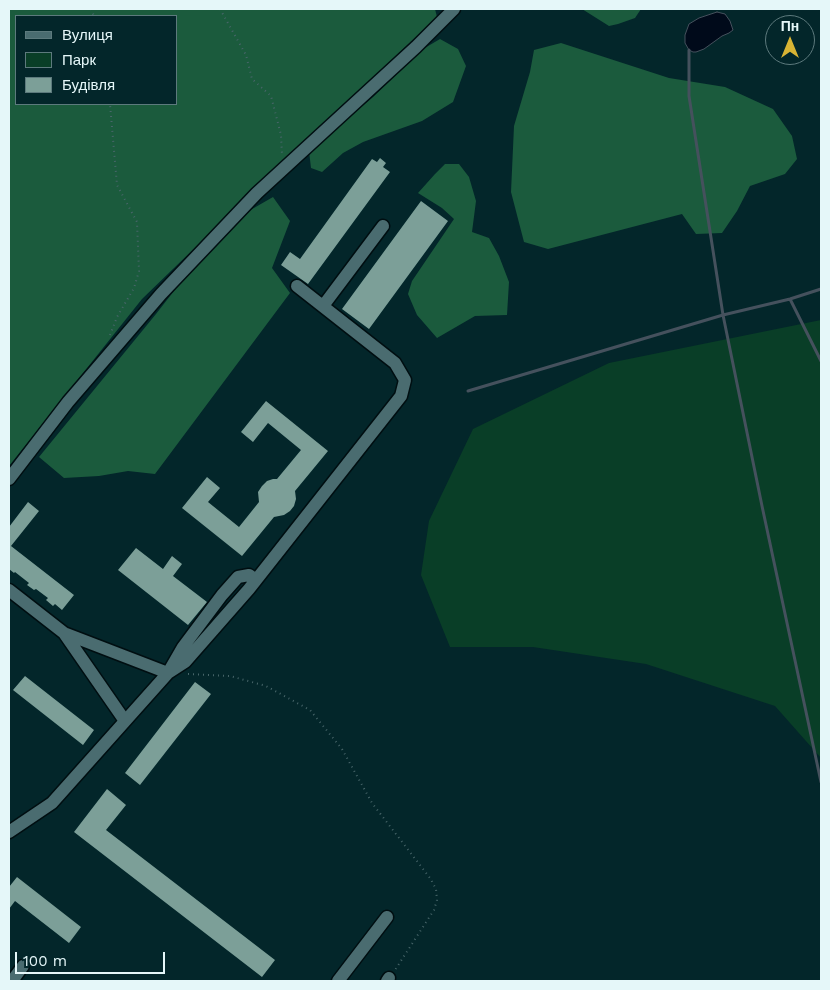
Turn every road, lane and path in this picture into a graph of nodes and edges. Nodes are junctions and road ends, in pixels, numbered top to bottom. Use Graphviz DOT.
graph roads {
  1 [pos="220,9"];
  2 [pos="454,9"];
  3 [pos="110,105"];
  4 [pos="282,170"];
  5 [pos="383,226"];
  6 [pos="297,286"];
  7 [pos="323,306"];
  8 [pos="113,350"];
  9 [pos="9,479"];
  10 [pos="9,590"];
  11 [pos="64,633"];
  12 [pos="168,673"];
  13 [pos="186,674"];
  14 [pos="125,721"];
  15 [pos="9,832"];
  16 [pos="387,917"];
  17 [pos="23,966"];
  18 [pos="388,980"];
  19 [pos="12,981"];
  20 [pos="339,981"];
  1 -- 4 [label="path"];
  2 -- 4 [label="street"];
  3 -- 8 [label="path"];
  4 -- 8 [label="street"];
  5 -- 7 [label="street"];
  6 -- 7 [label="street"];
  7 -- 12 [label="street"];
  8 -- 9 [label="street"];
  10 -- 11 [label="street"];
  11 -- 12 [label="street"];
  11 -- 14 [label="street"];
  12 -- 14 [label="street"];
  13 -- 18 [label="path"];
  14 -- 15 [label="street"];
  16 -- 20 [label="street"];
  17 -- 19 [label="street"];
}
